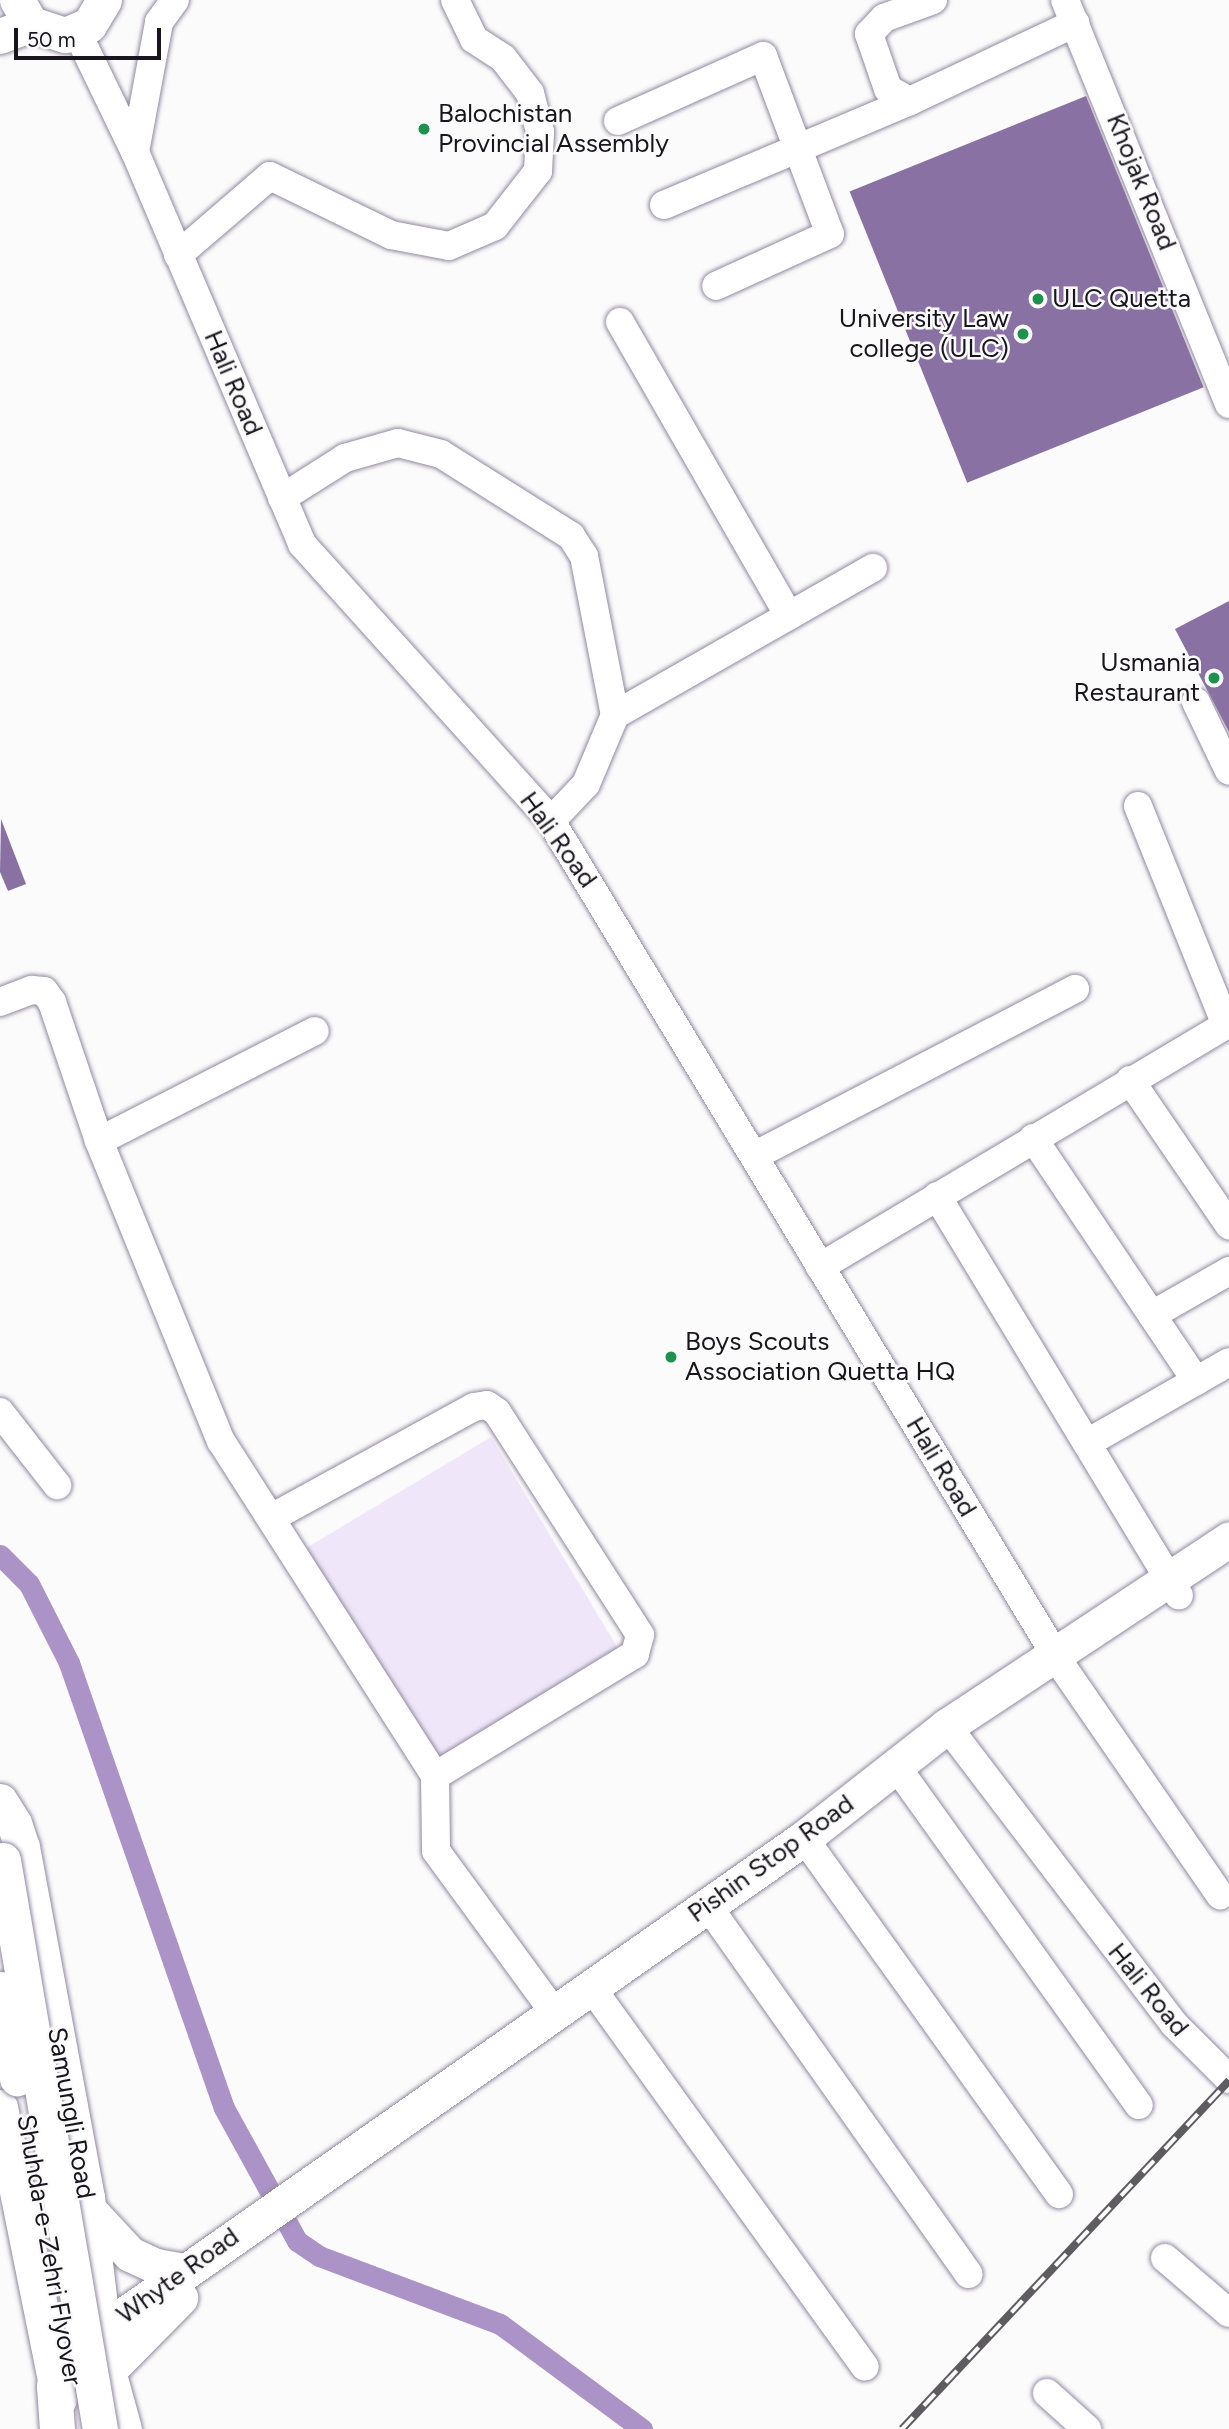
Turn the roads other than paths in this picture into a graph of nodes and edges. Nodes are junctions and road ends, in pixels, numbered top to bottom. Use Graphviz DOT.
graph roads {
  1 [pos="104,0"];
  2 [pos="175,0"];
  3 [pos="455,0"];
  4 [pos="933,0"];
  5 [pos="1070,12"];
  6 [pos="16,20"];
  7 [pos="77,32"];
  8 [pos="910,101"];
  9 [pos="618,121"];
  10 [pos="797,147"];
  11 [pos="135,152"];
  12 [pos="664,205"];
  13 [pos="178,255"];
  14 [pos="716,286"];
  15 [pos="620,322"];
  16 [pos="1229,404"];
  17 [pos="282,498"];
  18 [pos="873,568"];
  19 [pos="789,616"];
  20 [pos="1196,702"];
  21 [pos="615,715"];
  22 [pos="1229,771"];
  23 [pos="1138,806"];
  24 [pos="551,821"];
  25 [pos="1075,989"];
  26 [pos="0,1002"];
  27 [pos="1228,1024"];
  28 [pos="314,1031"];
  29 [pos="1130,1080"];
  30 [pos="1033,1139"];
  31 [pos="99,1141"];
  32 [pos="754,1156"];
  33 [pos="937,1196"];
  34 [pos="1229,1225"];
  35 [pos="820,1267"];
  36 [pos="1229,1271"];
  37 [pos="1152,1315"];
  38 [pos="1229,1362"];
  39 [pos="1196,1381"];
  40 [pos="0,1412"];
  41 [pos="1089,1442"];
  42 [pos="57,1485"];
  43 [pos="273,1517"];
  44 [pos="1229,1539"];
  45 [pos="1229,1563"];
  46 [pos="1173,1586"];
  47 [pos="1059,1661"];
  48 [pos="952,1732"];
  49 [pos="900,1772"];
  50 [pos="435,1776"];
  51 [pos="0,1801"];
  52 [pos="808,1844"];
  53 [pos="1,1846"];
  54 [pos="1220,1885"];
  55 [pos="712,1911"];
  56 [pos="0,1989"];
  57 [pos="596,1994"];
  58 [pos="554,2012"];
  59 [pos="1229,2079"];
  60 [pos="1139,2105"];
  61 [pos="0,2107"];
  62 [pos="319,2185"];
  63 [pos="1059,2194"];
  64 [pos="88,2209"];
  65 [pos="1165,2258"];
  66 [pos="184,2271"];
  67 [pos="969,2274"];
  68 [pos="1229,2313"];
  69 [pos="102,2331"];
  70 [pos="865,2367"];
  71 [pos="108,2371"];
  72 [pos="54,2386"];
  73 [pos="1047,2393"];
  74 [pos="57,2429"];
  75 [pos="68,2429"];
  76 [pos="79,2429"];
  77 [pos="100,2429"];
  78 [pos="124,2429"];
  79 [pos="1087,2429"];
  1 -- 7 [label="main road"];
  2 -- 11 [label="street"];
  3 -- 13 [label="street"];
  4 -- 8 [label="street"];
  5 -- 8 [label="street"];
  5 -- 16 [label="street, Khojak Road"];
  6 -- 7 [label="main road"];
  7 -- 11 [label="street, Hali Road"];
  8 -- 10 [label="street"];
  9 -- 10 [label="street"];
  10 -- 12 [label="street"];
  10 -- 14 [label="street"];
  11 -- 13 [label="street, Hali Road"];
  13 -- 17 [label="street, Hali Road"];
  15 -- 19 [label="street"];
  17 -- 21 [label="street"];
  17 -- 24 [label="street, Hali Road"];
  18 -- 19 [label="street"];
  19 -- 21 [label="street"];
  20 -- 22 [label="street"];
  21 -- 24 [label="street"];
  23 -- 27 [label="street"];
  24 -- 32 [label="street, Hali Road"];
  25 -- 32 [label="street"];
  26 -- 31 [label="street"];
  27 -- 29 [label="street"];
  28 -- 31 [label="street"];
  29 -- 30 [label="street"];
  29 -- 34 [label="street"];
  30 -- 33 [label="street"];
  30 -- 37 [label="street"];
  31 -- 43 [label="street"];
  32 -- 35 [label="street, Hali Road"];
  33 -- 35 [label="street"];
  33 -- 41 [label="street"];
  35 -- 47 [label="street, Hali Road"];
  36 -- 37 [label="street"];
  37 -- 39 [label="street"];
  38 -- 39 [label="street"];
  39 -- 41 [label="street"];
  40 -- 42 [label="street"];
  41 -- 46 [label="street"];
  43 -- 50 [label="street"];
  43 -- 50 [label="street"];
  44 -- 46 [label="main road, Pishin Stop Road"];
  45 -- 46 [label="main road, Pishin Stop Road"];
  46 -- 47 [label="main road, Pishin Stop Road"];
  47 -- 48 [label="main road, Pishin Stop Road"];
  47 -- 54 [label="street, Hali Road"];
  48 -- 49 [label="main road, Pishin Stop Road"];
  48 -- 59 [label="street, Hali Road"];
  49 -- 52 [label="main road, Pishin Stop Road"];
  49 -- 60 [label="street"];
  50 -- 58 [label="street"];
  51 -- 64 [label="main road, Samungli Road"];
  52 -- 55 [label="main road, Pishin Stop Road"];
  52 -- 63 [label="street"];
  53 -- 77 [label="main road, Shuhda-e-Zehri Flyover, bridge"];
  55 -- 57 [label="main road, Pishin Stop Road"];
  55 -- 67 [label="street"];
  56 -- 76 [label="main road, Shuhda-e-Zehri Flyover, bridge"];
  57 -- 58 [label="main road, Pishin Stop Road"];
  57 -- 62 [label="main road, Pishin Stop Road"];
  57 -- 70 [label="street"];
  58 -- 62 [label="main road, Pishin Stop Road"];
  61 -- 72 [label="main road"];
  62 -- 66 [label="main road, Whyte Road"];
  62 -- 71 [label="main road, Whyte Road"];
  64 -- 66 [label="main road"];
  64 -- 69 [label="main road, Samungli Road"];
  65 -- 68 [label="street"];
  66 -- 69 [label="main road, Whyte Road"];
  69 -- 71 [label="main road, Samungli Road"];
  69 -- 72 [label="main road, Whyte Road"];
  71 -- 78 [label="main road, Samungli Road"];
  72 -- 74 [label="main road"];
  72 -- 75 [label="main road"];
  73 -- 79 [label="street"];
}
